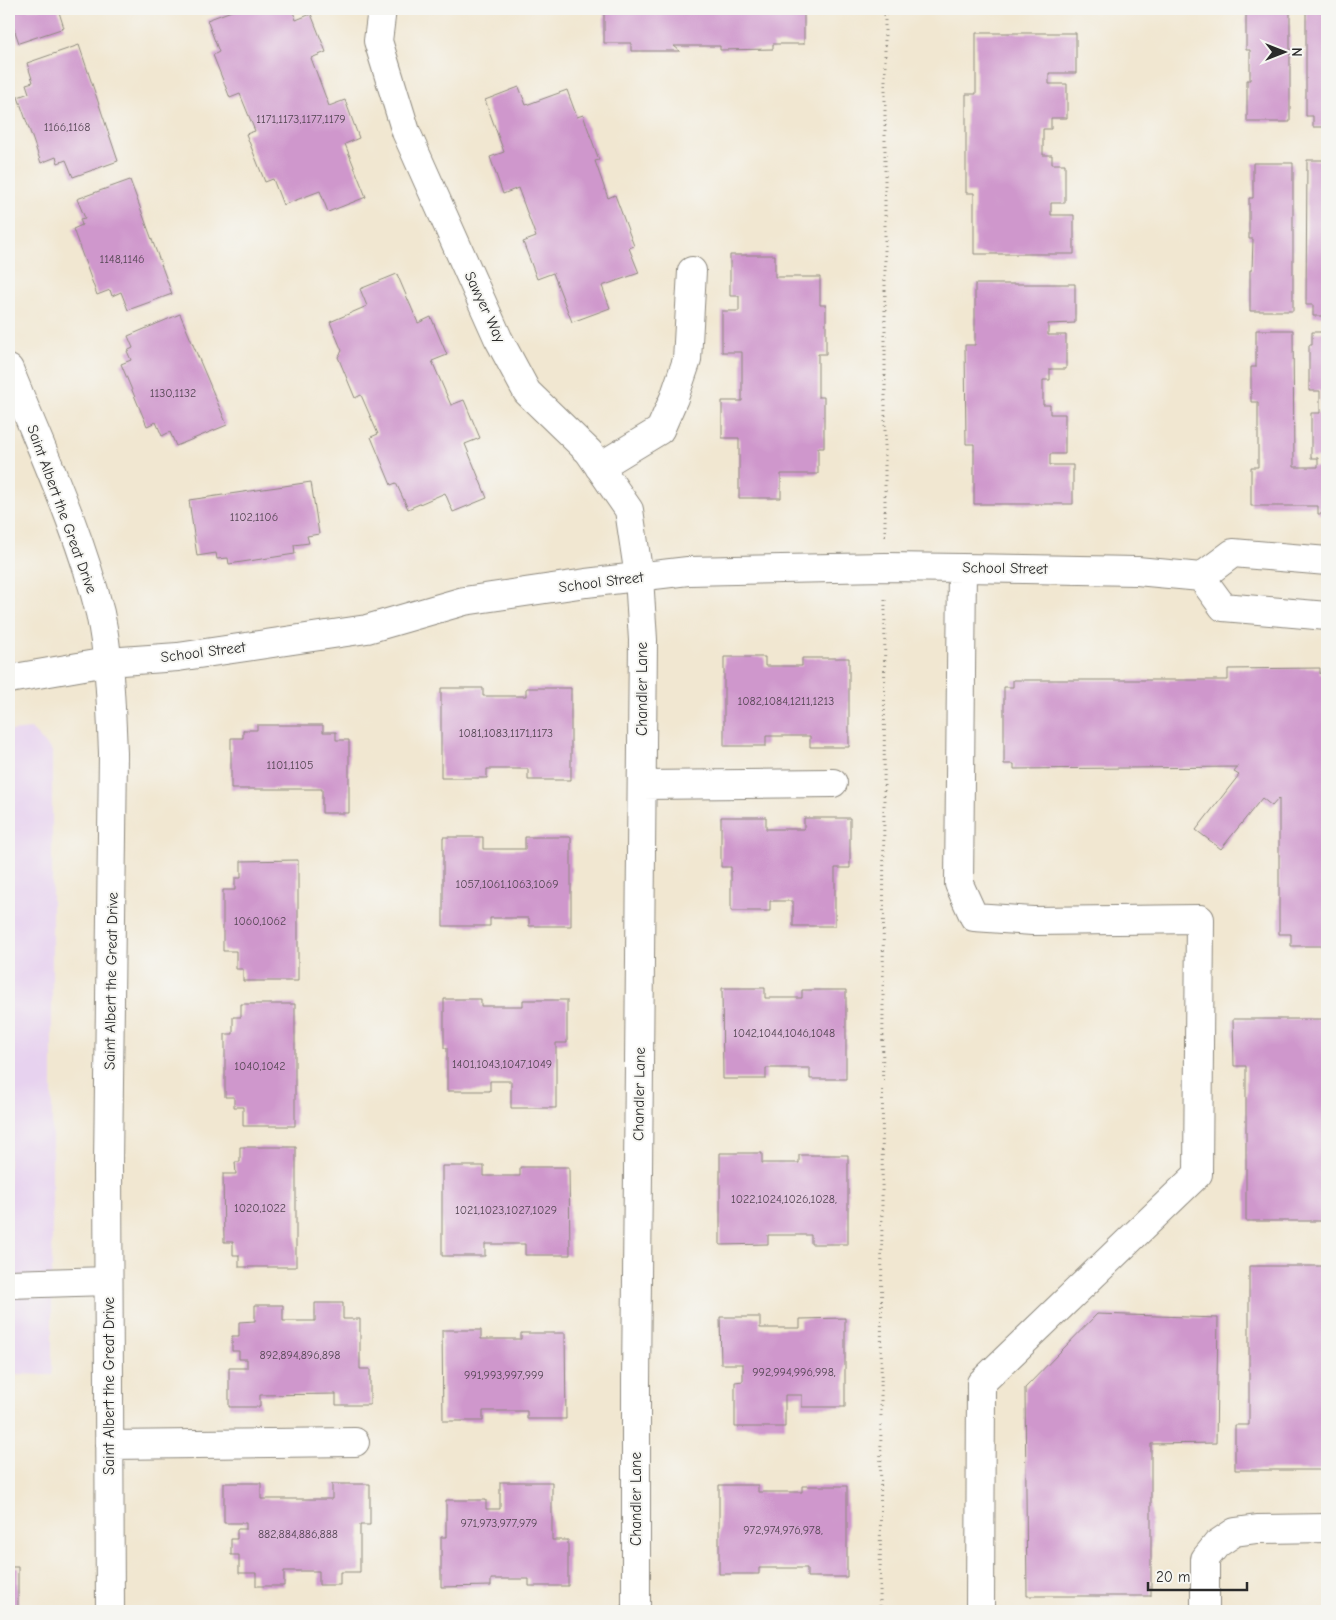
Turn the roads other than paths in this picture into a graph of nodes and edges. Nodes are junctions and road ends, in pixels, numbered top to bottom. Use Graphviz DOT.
graph roads {
  1 [pos="382,9"];
  2 [pos="692,271"];
  3 [pos="9,369"];
  4 [pos="599,467"];
  5 [pos="1327,561"];
  6 [pos="962,568"];
  7 [pos="639,577"];
  8 [pos="1201,577"];
  9 [pos="1327,616"];
  10 [pos="107,662"];
  11 [pos="9,679"];
  12 [pos="833,783"];
  13 [pos="642,785"];
  14 [pos="108,1281"];
  15 [pos="9,1284"];
  16 [pos="355,1442"];
  17 [pos="109,1445"];
  18 [pos="1327,1528"];
  19 [pos="110,1611"];
  20 [pos="636,1611"];
  21 [pos="980,1611"];
  22 [pos="1206,1611"];
  1 -- 4 [label="street, Sawyer Way"];
  2 -- 4 [label="street"];
  3 -- 10 [label="street, Saint Albert the Great Drive"];
  4 -- 7 [label="street, Sawyer Way"];
  5 -- 8 [label="street"];
  6 -- 7 [label="street, School Street"];
  6 -- 8 [label="street, School Street"];
  6 -- 21 [label="street"];
  7 -- 10 [label="street, School Street"];
  7 -- 13 [label="street, Chandler Lane"];
  8 -- 9 [label="street"];
  10 -- 11 [label="street, School Street"];
  10 -- 14 [label="street, Saint Albert the Great Drive"];
  12 -- 13 [label="street"];
  13 -- 20 [label="street, Chandler Lane"];
  14 -- 15 [label="street"];
  14 -- 17 [label="street, Saint Albert the Great Drive"];
  16 -- 17 [label="street"];
  17 -- 19 [label="street, Saint Albert the Great Drive"];
  18 -- 22 [label="street"];
}
